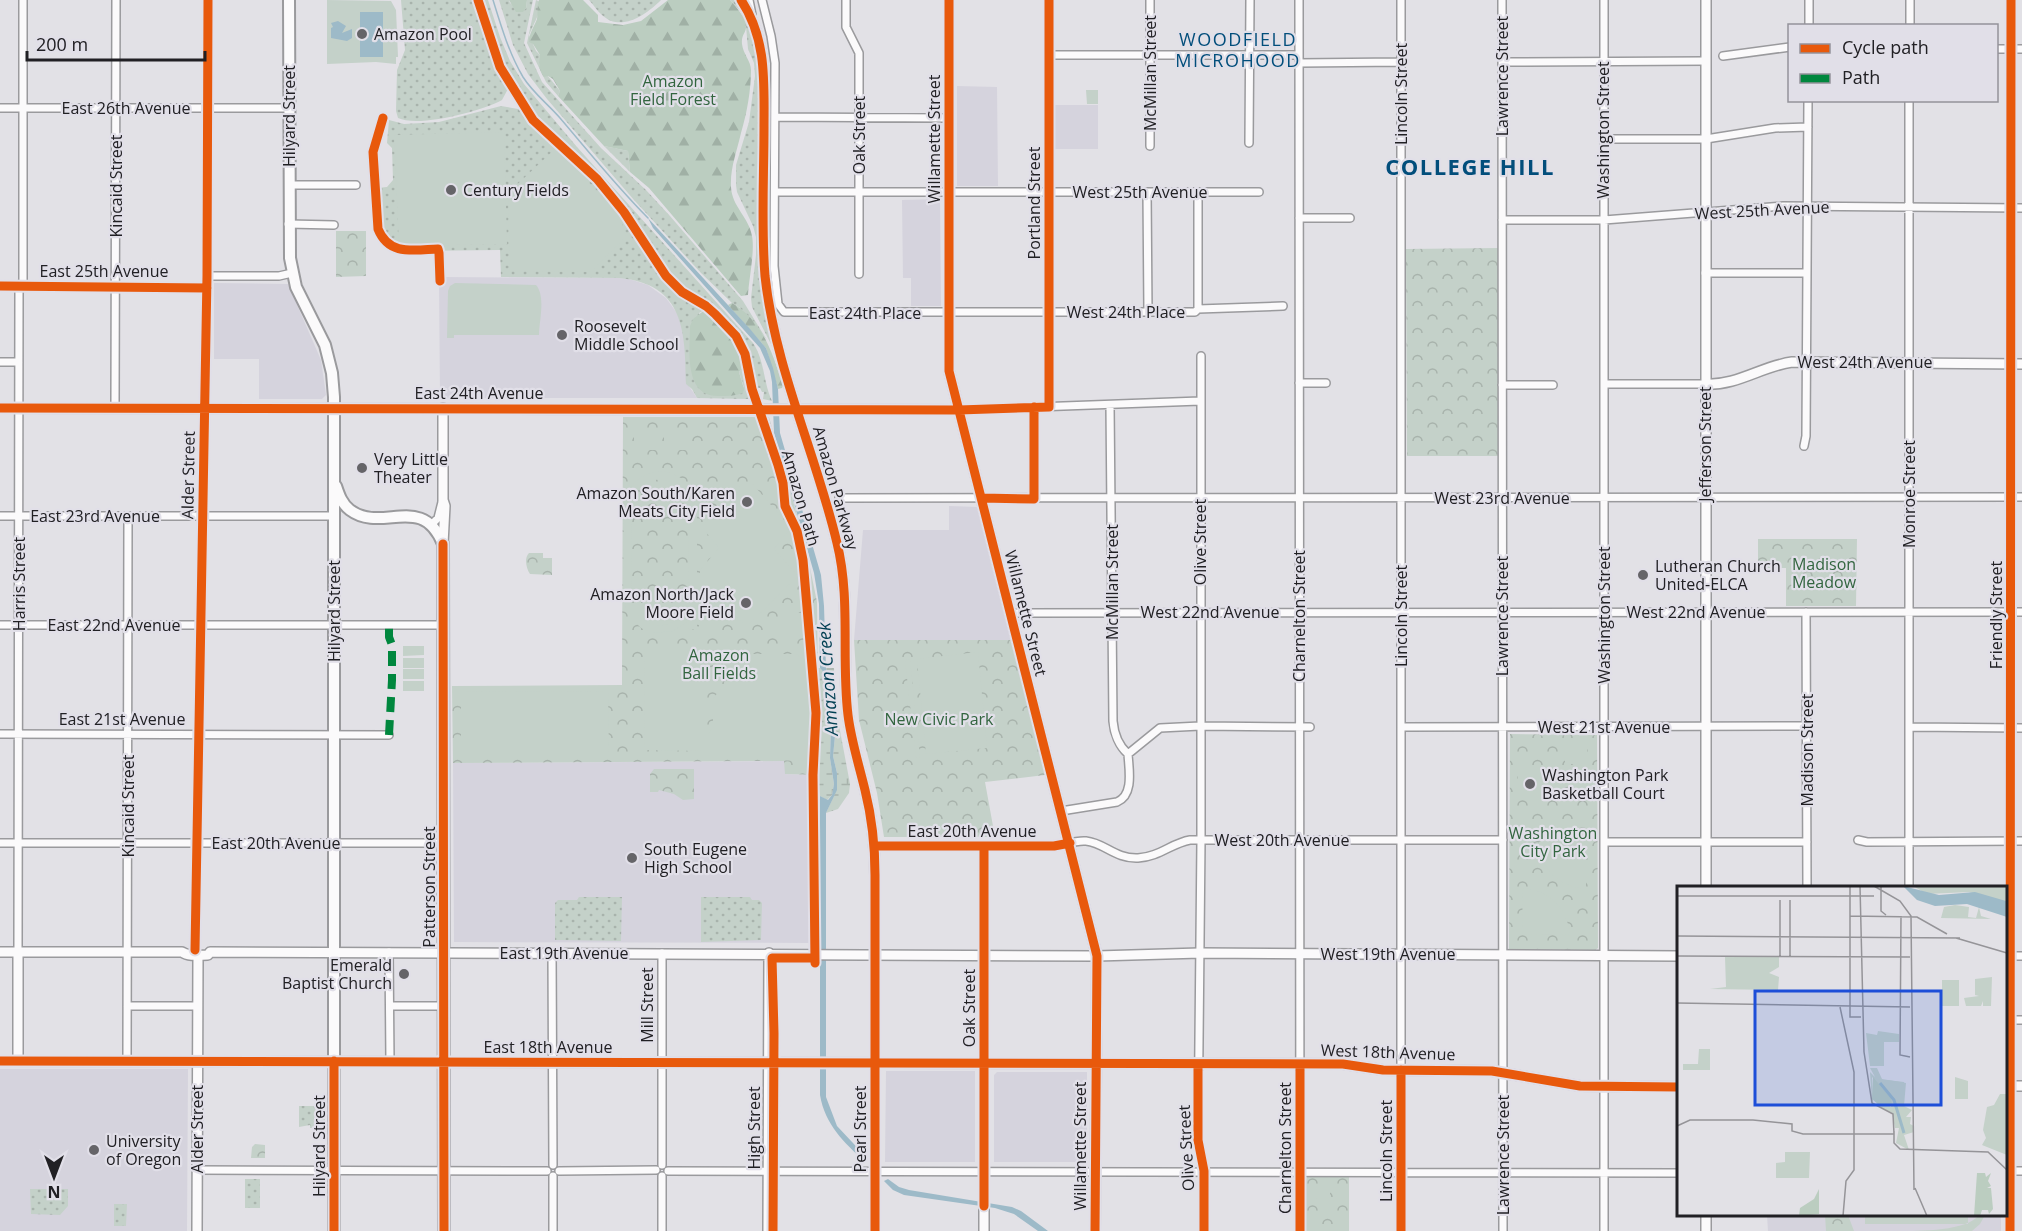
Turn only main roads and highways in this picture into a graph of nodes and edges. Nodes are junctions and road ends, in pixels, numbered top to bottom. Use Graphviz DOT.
graph roads {
  1 [pos="289,0"];
  2 [pos="334,483"];
  3 [pos="334,516"];
  4 [pos="371,517"];
  5 [pos="334,1231"];
  6 [pos="444,1231"];
  1 -- 2 [label="main road, Hilyard Street"];
  2 -- 3 [label="main road, Hilyard Street"];
  2 -- 4 [label="main road"];
  3 -- 4 [label="main road"];
  3 -- 5 [label="main road, Hilyard Street"];
  4 -- 6 [label="main road, Patterson Street"];
}
